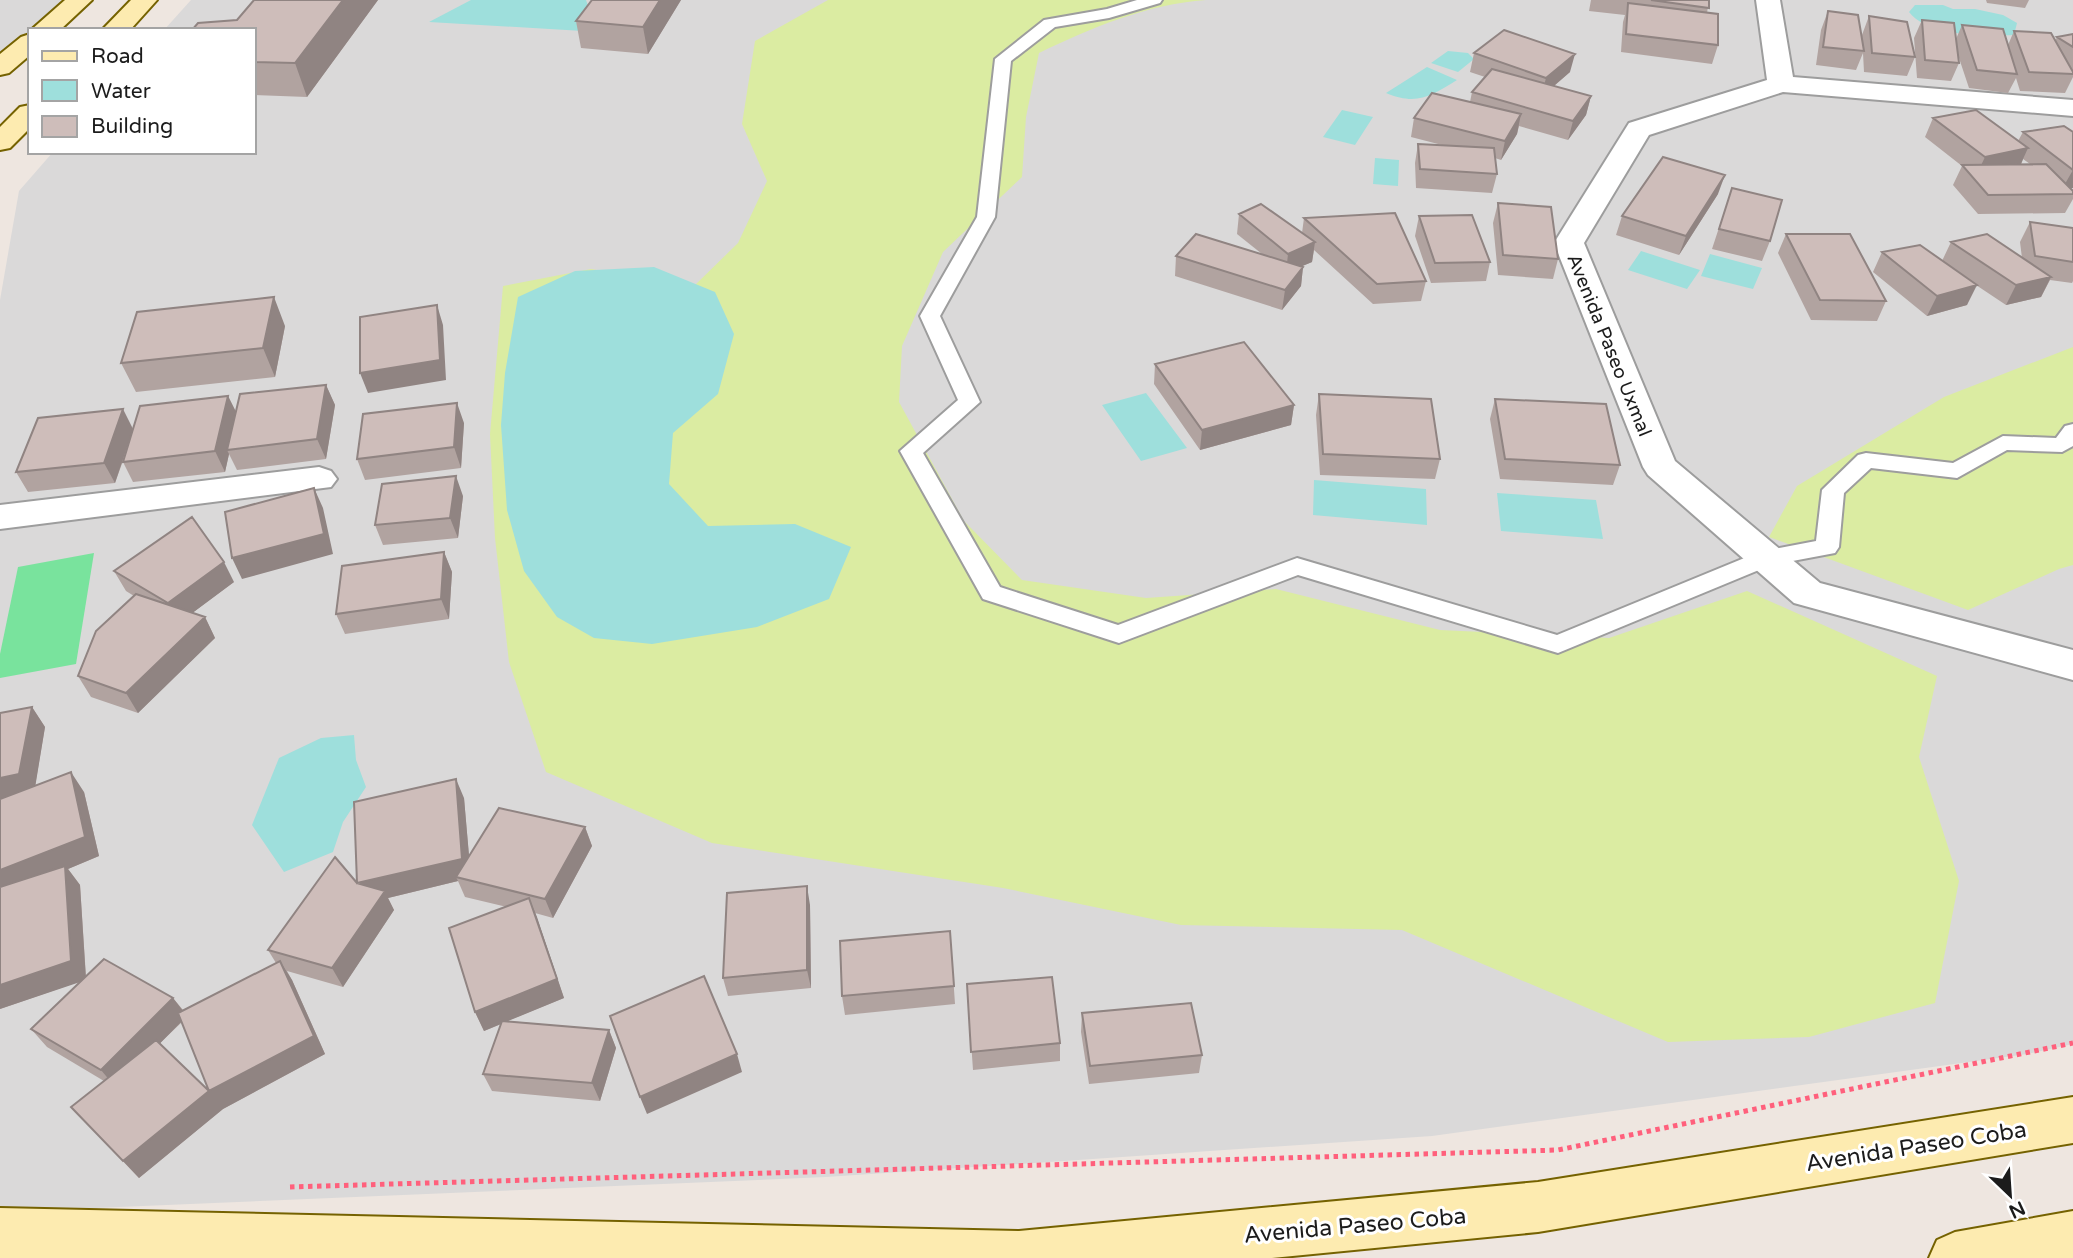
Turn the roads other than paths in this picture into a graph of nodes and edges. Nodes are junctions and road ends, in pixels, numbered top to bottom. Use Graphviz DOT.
graph roads {
  1 [pos="80,0"];
  2 [pos="145,0"];
  3 [pos="1154,0"];
  4 [pos="1769,0"];
  5 [pos="46,28"];
  6 [pos="117,28"];
  7 [pos="28,44"];
  8 [pos="0,67"];
  9 [pos="1781,84"];
  10 [pos="2073,108"];
  11 [pos="28,115"];
  12 [pos="0,142"];
  13 [pos="2073,431"];
  14 [pos="319,479"];
  15 [pos="0,517"];
  16 [pos="1767,558"];
  17 [pos="2073,666"];
  18 [pos="2073,1120"];
  19 [pos="0,1233"];
  20 [pos="2073,1237"];
  21 [pos="1955,1258"];
  1 -- 5 [label="main road"];
  2 -- 6 [label="main road"];
  3 -- 16 [label="lane"];
  4 -- 9 [label="street"];
  7 -- 8 [label="main road"];
  9 -- 10 [label="street, Avenida Paseo Uxmal"];
  9 -- 16 [label="street, Avenida Paseo Uxmal"];
  11 -- 12 [label="main road"];
  13 -- 16 [label="lane"];
  14 -- 15 [label="street"];
  16 -- 17 [label="street, Avenida Paseo Uxmal"];
  18 -- 19 [label="main road, Avenida Paseo Coba"];
  20 -- 21 [label="main road"];
}
